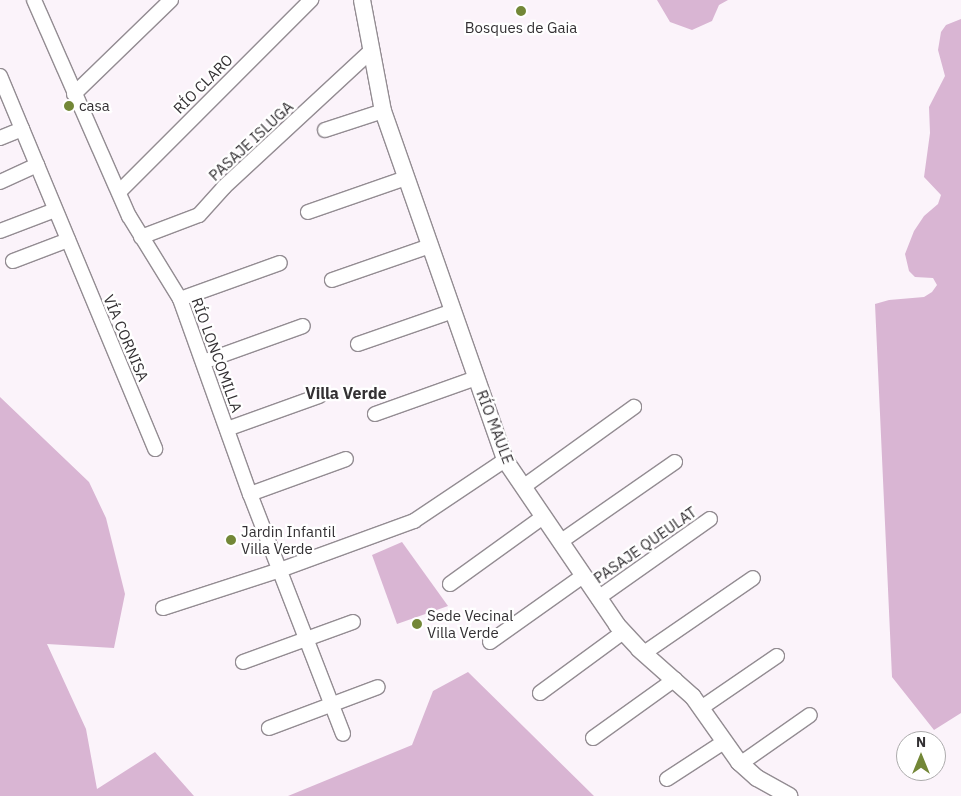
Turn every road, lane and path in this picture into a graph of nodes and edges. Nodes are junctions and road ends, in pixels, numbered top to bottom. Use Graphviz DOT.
graph roads {
  1 [pos="34,0"];
  2 [pos="171,0"];
  3 [pos="311,0"];
  4 [pos="362,0"];
  5 [pos="372,50"];
  6 [pos="2,85"];
  7 [pos="74,94"];
  8 [pos="383,111"];
  9 [pos="22,129"];
  10 [pos="325,130"];
  11 [pos="0,138"];
  12 [pos="37,165"];
  13 [pos="406,178"];
  14 [pos="0,182"];
  15 [pos="119,192"];
  16 [pos="55,210"];
  17 [pos="308,212"];
  18 [pos="0,231"];
  19 [pos="141,237"];
  20 [pos="68,240"];
  21 [pos="430,246"];
  22 [pos="13,261"];
  23 [pos="280,263"];
  24 [pos="332,280"];
  25 [pos="180,299"];
  26 [pos="453,311"];
  27 [pos="303,326"];
  28 [pos="358,344"];
  29 [pos="202,362"];
  30 [pos="476,378"];
  31 [pos="319,396"];
  32 [pos="634,406"];
  33 [pos="375,414"];
  34 [pos="227,429"];
  35 [pos="155,449"];
  36 [pos="346,459"];
  37 [pos="505,460"];
  38 [pos="675,462"];
  39 [pos="523,487"];
  40 [pos="250,494"];
  41 [pos="543,517"];
  42 [pos="710,519"];
  43 [pos="560,542"];
  44 [pos="280,570"];
  45 [pos="583,576"];
  46 [pos="753,578"];
  47 [pos="450,584"];
  48 [pos="598,598"];
  49 [pos="162,608"];
  50 [pos="353,622"];
  51 [pos="623,632"];
  52 [pos="306,639"];
  53 [pos="490,642"];
  54 [pos="644,653"];
  55 [pos="778,656"];
  56 [pos="242,662"];
  57 [pos="674,679"];
  58 [pos="378,687"];
  59 [pos="540,693"];
  60 [pos="333,705"];
  61 [pos="701,708"];
  62 [pos="810,715"];
  63 [pos="269,728"];
  64 [pos="343,734"];
  65 [pos="593,738"];
  66 [pos="724,742"];
  67 [pos="740,764"];
  68 [pos="667,779"];
  69 [pos="782,795"];
  1 -- 7 [label="street, RÍO LONCOMILLA"];
  2 -- 7 [label="street"];
  3 -- 15 [label="street, RÍO CLARO"];
  4 -- 5 [label="street, RÍO MAULE"];
  5 -- 8 [label="street, RÍO MAULE"];
  5 -- 19 [label="street, PASAJE ISLUGA"];
  6 -- 9 [label="street, VÍA CORNISA"];
  7 -- 15 [label="street, RÍO LONCOMILLA"];
  8 -- 10 [label="street"];
  8 -- 13 [label="street, RÍO MAULE"];
  9 -- 11 [label="street"];
  9 -- 12 [label="street, VÍA CORNISA"];
  12 -- 14 [label="street"];
  12 -- 16 [label="street, VÍA CORNISA"];
  13 -- 17 [label="street"];
  13 -- 21 [label="street, RÍO MAULE"];
  15 -- 19 [label="street, RÍO LONCOMILLA"];
  16 -- 18 [label="street"];
  16 -- 20 [label="street, VÍA CORNISA"];
  19 -- 25 [label="street, RÍO LONCOMILLA"];
  20 -- 22 [label="street"];
  20 -- 35 [label="street, VÍA CORNISA"];
  21 -- 24 [label="street"];
  21 -- 26 [label="street, RÍO MAULE"];
  23 -- 25 [label="street"];
  25 -- 29 [label="street, RÍO LONCOMILLA"];
  26 -- 28 [label="street"];
  26 -- 30 [label="street, RÍO MAULE"];
  27 -- 29 [label="street"];
  29 -- 34 [label="street, RÍO LONCOMILLA"];
  30 -- 33 [label="street"];
  30 -- 37 [label="street, RÍO MAULE"];
  31 -- 34 [label="street"];
  32 -- 39 [label="street"];
  34 -- 40 [label="street, RÍO LONCOMILLA"];
  36 -- 40 [label="street"];
  37 -- 39 [label="street, RÍO MAULE"];
  37 -- 44 [label="street"];
  38 -- 43 [label="street"];
  39 -- 41 [label="street, RÍO MAULE"];
  40 -- 44 [label="street, RÍO LONCOMILLA"];
  41 -- 43 [label="street, RÍO MAULE"];
  41 -- 47 [label="street"];
  42 -- 48 [label="street, PASAJE QUEULAT"];
  43 -- 45 [label="street, RÍO MAULE"];
  44 -- 49 [label="street"];
  44 -- 52 [label="street, RÍO LONCOMILLA"];
  45 -- 48 [label="street, RÍO MAULE"];
  45 -- 53 [label="street"];
  46 -- 54 [label="street"];
  48 -- 51 [label="street, RÍO MAULE"];
  50 -- 52 [label="street"];
  51 -- 54 [label="street, RÍO MAULE"];
  51 -- 59 [label="street"];
  52 -- 56 [label="street"];
  52 -- 60 [label="street, RÍO LONCOMILLA"];
  54 -- 57 [label="street, RÍO MAULE"];
  55 -- 61 [label="street"];
  57 -- 61 [label="street, RÍO MAULE"];
  57 -- 65 [label="street"];
  58 -- 60 [label="street"];
  60 -- 63 [label="street"];
  60 -- 64 [label="street, RÍO LONCOMILLA"];
  61 -- 66 [label="street, RÍO MAULE"];
  62 -- 67 [label="street"];
  66 -- 67 [label="street, RÍO MAULE"];
  66 -- 68 [label="street"];
  67 -- 69 [label="street, RÍO MAULE"];
}
